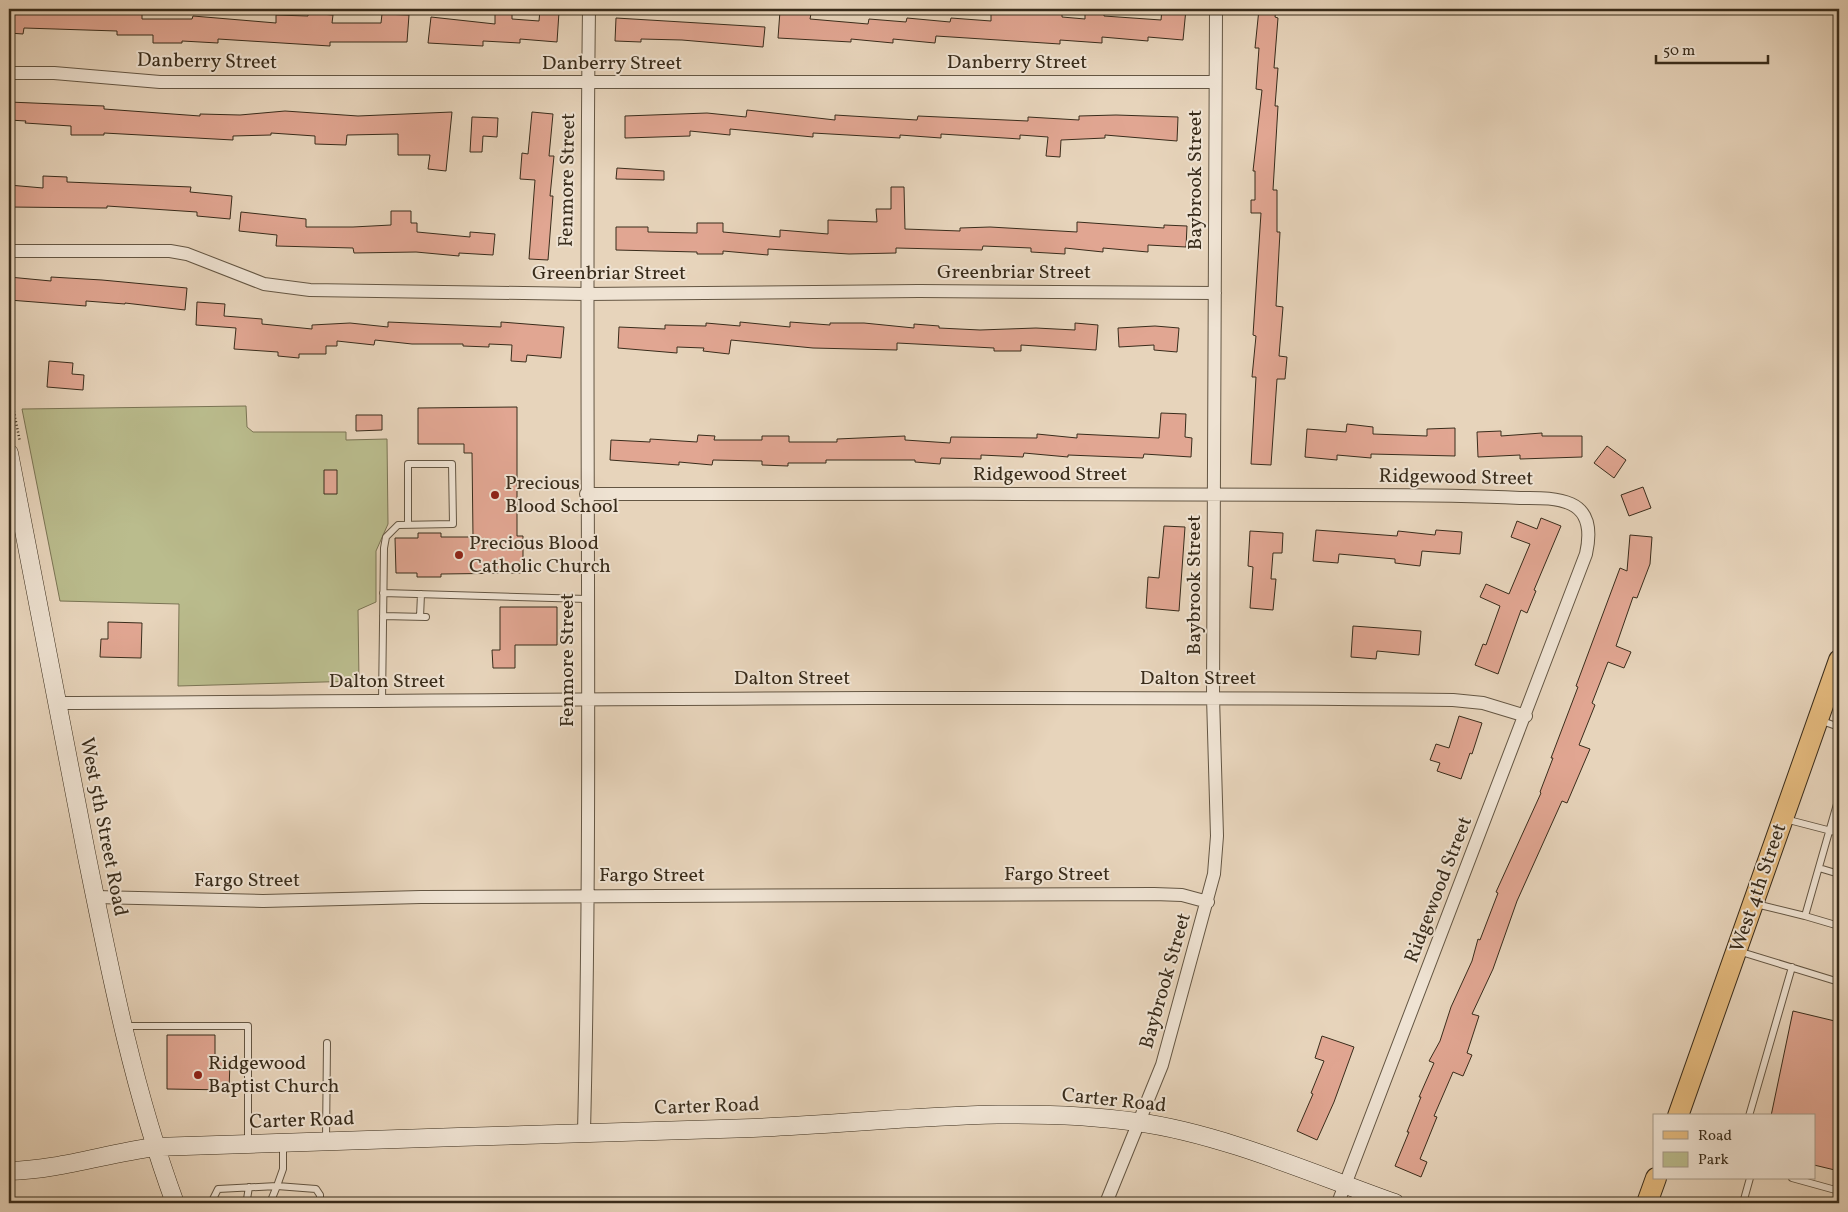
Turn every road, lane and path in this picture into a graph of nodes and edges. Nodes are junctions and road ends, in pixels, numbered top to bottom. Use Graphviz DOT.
graph roads {
  1 [pos="589,9"];
  2 [pos="1216,9"];
  3 [pos="9,73"];
  4 [pos="1215,82"];
  5 [pos="588,83"];
  6 [pos="9,250"];
  7 [pos="586,294"];
  8 [pos="1215,294"];
  9 [pos="9,453"];
  10 [pos="586,494"];
  11 [pos="1214,494"];
  12 [pos="408,524"];
  13 [pos="383,593"];
  14 [pos="422,594"];
  15 [pos="587,599"];
  16 [pos="383,616"];
  17 [pos="1839,660"];
  18 [pos="1213,697"];
  19 [pos="587,699"];
  20 [pos="382,700"];
  21 [pos="57,703"];
  22 [pos="1526,716"];
  23 [pos="1819,720"];
  24 [pos="1839,727"];
  25 [pos="1839,797"];
  26 [pos="1784,818"];
  27 [pos="1830,831"];
  28 [pos="1839,833"];
  29 [pos="1819,868"];
  30 [pos="1839,875"];
  31 [pos="587,895"];
  32 [pos="96,897"];
  33 [pos="1208,902"];
  34 [pos="1755,904"];
  35 [pos="1805,916"];
  36 [pos="1839,926"];
  37 [pos="1737,951"];
  38 [pos="1792,967"];
  39 [pos="1839,982"];
  40 [pos="123,1026"];
  41 [pos="327,1043"];
  42 [pos="1679,1114"];
  43 [pos="1749,1114"];
  44 [pos="1139,1122"];
  45 [pos="584,1132"];
  46 [pos="326,1141"];
  47 [pos="283,1143"];
  48 [pos="248,1144"];
  49 [pos="154,1148"];
  50 [pos="9,1171"];
  51 [pos="1655,1180"];
  52 [pos="1749,1180"];
  53 [pos="1799,1180"];
  54 [pos="1345,1185"];
  55 [pos="277,1186"];
  56 [pos="249,1187"];
  57 [pos="1839,1191"];
  58 [pos="247,1199"];
  59 [pos="175,1203"];
  60 [pos="211,1203"];
  61 [pos="270,1203"];
  62 [pos="320,1203"];
  63 [pos="1106,1203"];
  64 [pos="1338,1203"];
  65 [pos="1395,1203"];
  66 [pos="1648,1203"];
  67 [pos="1743,1203"];
  1 -- 5 [label="street, Fenmore Street"];
  2 -- 4 [label="street, Baybrook Street"];
  3 -- 5 [label="street, Danberry Street"];
  4 -- 5 [label="street, Danberry Street"];
  4 -- 8 [label="street, Baybrook Street"];
  5 -- 7 [label="street, Fenmore Street"];
  6 -- 7 [label="street, Greenbriar Street"];
  7 -- 8 [label="street, Greenbriar Street"];
  7 -- 10 [label="street, Fenmore Street"];
  8 -- 11 [label="street, Baybrook Street"];
  9 -- 21 [label="main road, West 5th Street Road"];
  10 -- 11 [label="street, Ridgewood Street"];
  10 -- 15 [label="street, Fenmore Street"];
  11 -- 18 [label="street, Baybrook Street"];
  11 -- 22 [label="street, Ridgewood Street"];
  12 -- 12 [label="lane"];
  12 -- 13 [label="lane"];
  13 -- 14 [label="lane"];
  13 -- 16 [label="lane"];
  14 -- 15 [label="lane"];
  14 -- 16 [label="lane"];
  15 -- 19 [label="street, Fenmore Street"];
  16 -- 20 [label="lane"];
  17 -- 23 [label="main road, West 4th Street"];
  18 -- 19 [label="street, Dalton Street"];
  18 -- 22 [label="street, Dalton Street"];
  18 -- 33 [label="street, Baybrook Street"];
  19 -- 20 [label="street, Dalton Street"];
  19 -- 31 [label="street, Fenmore Street"];
  20 -- 21 [label="street, Dalton Street"];
  21 -- 32 [label="main road, West 5th Street Road"];
  22 -- 54 [label="street, Ridgewood Street"];
  23 -- 24 [label="lane"];
  23 -- 26 [label="main road, West 4th Street"];
  25 -- 27 [label="lane"];
  26 -- 27 [label="lane"];
  26 -- 34 [label="main road, West 4th Street"];
  27 -- 28 [label="lane"];
  27 -- 29 [label="lane"];
  29 -- 30 [label="lane"];
  29 -- 35 [label="lane"];
  31 -- 32 [label="street, Fargo Street"];
  31 -- 33 [label="street, Fargo Street"];
  31 -- 45 [label="street, Fenmore Street"];
  32 -- 40 [label="main road, West 5th Street Road"];
  33 -- 44 [label="street, Baybrook Street"];
  34 -- 35 [label="lane"];
  34 -- 37 [label="main road, West 4th Street"];
  35 -- 36 [label="lane"];
  37 -- 38 [label="lane"];
  37 -- 42 [label="main road, West 4th Street"];
  38 -- 39 [label="lane"];
  38 -- 43 [label="lane"];
  40 -- 48 [label="lane"];
  40 -- 49 [label="main road, West 5th Street Road"];
  41 -- 46 [label="lane"];
  44 -- 45 [label="main road, Carter Road"];
  44 -- 54 [label="main road, Carter Road"];
  44 -- 63 [label="street, Baybrook Street"];
  45 -- 46 [label="main road, Carter Road"];
  46 -- 47 [label="main road, Carter Road"];
  47 -- 48 [label="main road, Carter Road"];
  47 -- 55 [label="lane"];
  48 -- 49 [label="main road, Carter Road"];
  49 -- 50 [label="main road, Carter Road"];
  49 -- 59 [label="main road, West 5th Street Road"];
  51 -- 66 [label="main road"];
  52 -- 67 [label="lane"];
  53 -- 57 [label="lane"];
  54 -- 64 [label="street, Ridgewood Street"];
  54 -- 65 [label="main road, Carter Road"];
  55 -- 56 [label="lane"];
  55 -- 61 [label="lane"];
  55 -- 62 [label="lane"];
  56 -- 58 [label="lane"];
  56 -- 60 [label="lane"];
}
